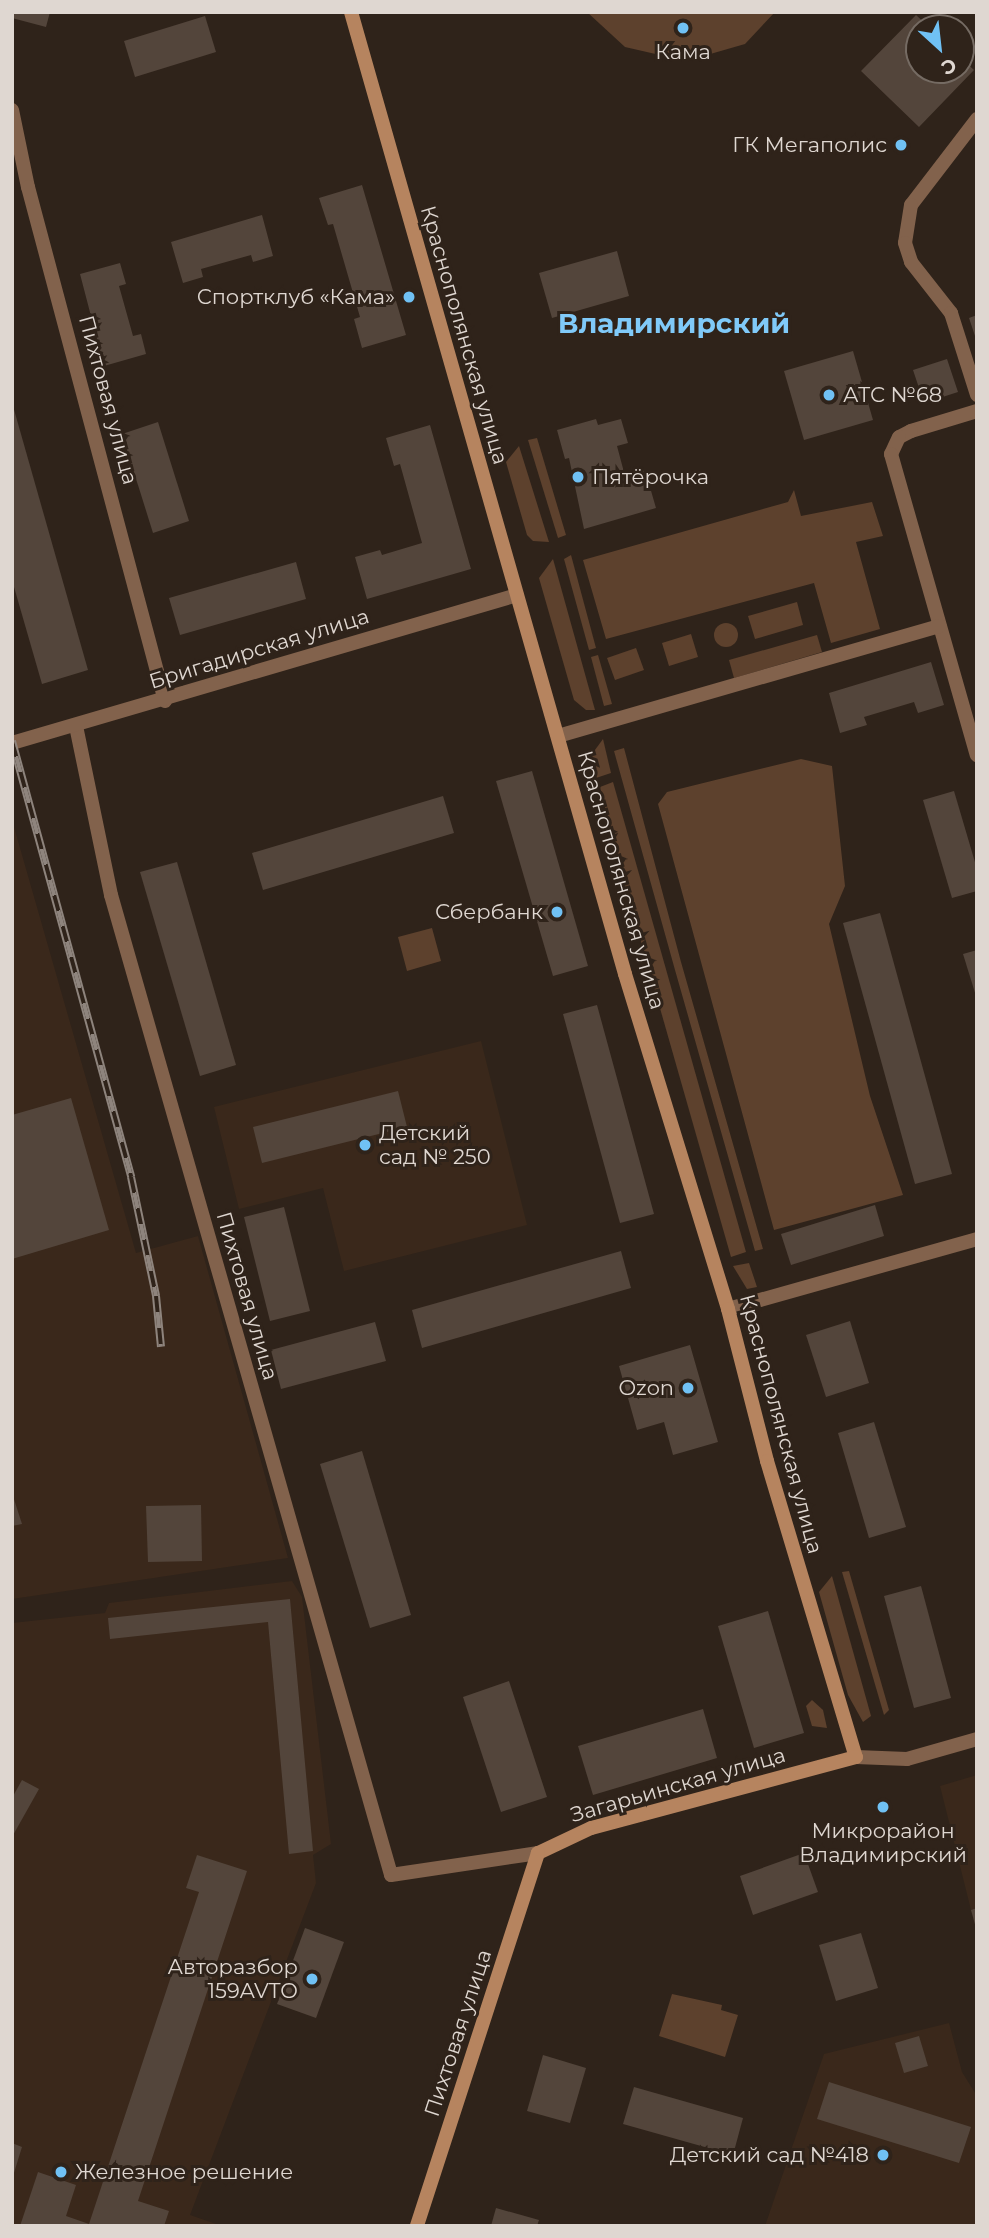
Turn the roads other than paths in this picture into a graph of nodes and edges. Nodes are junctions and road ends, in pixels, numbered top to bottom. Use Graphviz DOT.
graph roads {
  1 [pos="351,12"];
  2 [pos="12,110"];
  3 [pos="977,119"];
  4 [pos="977,395"];
  5 [pos="970,413"];
  6 [pos="517,595"];
  7 [pos="939,626"];
  8 [pos="165,701"];
  9 [pos="76,726"];
  10 [pos="558,736"];
  11 [pos="12,743"];
  12 [pos="977,755"];
  13 [pos="977,1240"];
  14 [pos="728,1309"];
  15 [pos="977,1739"];
  16 [pos="856,1757"];
  17 [pos="538,1853"];
  18 [pos="391,1875"];
  19 [pos="416,2226"];
  1 -- 6 [label="main road, Краснополянская улица"];
  2 -- 8 [label="street, Пихтовая улица"];
  3 -- 4 [label="street"];
  5 -- 7 [label="street"];
  6 -- 8 [label="street, Бригадирская улица"];
  6 -- 10 [label="main road, Краснополянская улица"];
  7 -- 10 [label="street"];
  7 -- 12 [label="street"];
  8 -- 9 [label="street, Бригадирская улица"];
  9 -- 11 [label="street, Бригадирская улица"];
  9 -- 18 [label="street, Пихтовая улица"];
  10 -- 14 [label="main road, Краснополянская улица"];
  13 -- 14 [label="street"];
  14 -- 16 [label="main road, Краснополянская улица"];
  15 -- 16 [label="street, Загарьинская улица"];
  16 -- 17 [label="main road, Загарьинская улица"];
  17 -- 18 [label="street, Загарьинская улица"];
  17 -- 19 [label="main road, Пихтовая улица"];
}
